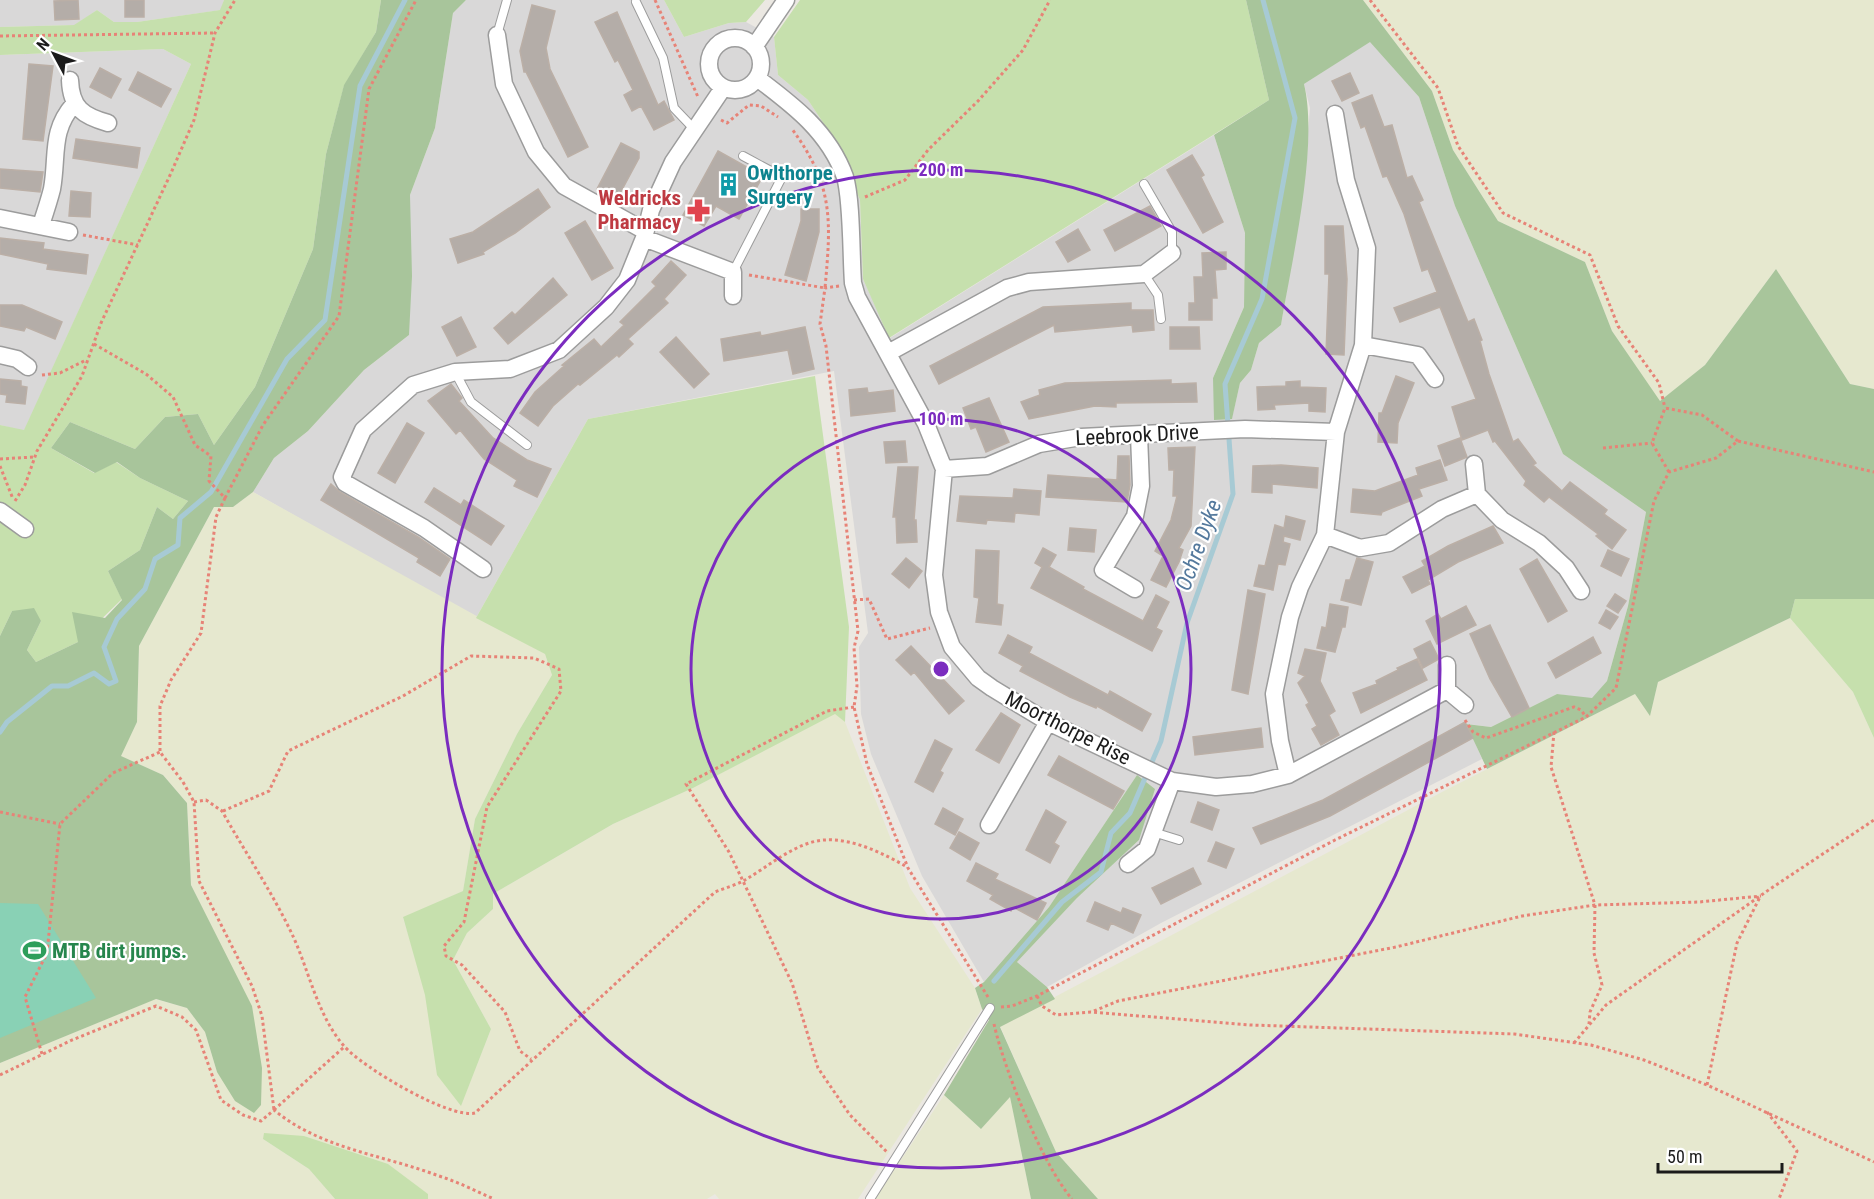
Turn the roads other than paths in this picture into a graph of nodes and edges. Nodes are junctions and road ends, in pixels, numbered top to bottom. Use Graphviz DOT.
graph roads {
  1 [pos="507,0"];
  2 [pos="786,0"];
  3 [pos="636,2"];
  4 [pos="497,35"];
  5 [pos="754,47"];
  6 [pos="757,78"];
  7 [pos="69,80"];
  8 [pos="723,88"];
  9 [pos="74,104"];
  10 [pos="1335,114"];
  11 [pos="108,123"];
  12 [pos="695,130"];
  13 [pos="743,156"];
  14 [pos="1144,184"];
  15 [pos="0,218"];
  16 [pos="41,225"];
  17 [pos="69,232"];
  18 [pos="644,235"];
  19 [pos="1172,253"];
  20 [pos="733,272"];
  21 [pos="1144,274"];
  22 [pos="733,296"];
  23 [pos="1161,319"];
  24 [pos="1363,345"];
  25 [pos="888,353"];
  26 [pos="0,355"];
  27 [pos="28,367"];
  28 [pos="455,372"];
  29 [pos="1435,379"];
  30 [pos="1336,432"];
  31 [pos="1140,435"];
  32 [pos="526,445"];
  33 [pos="1474,464"];
  34 [pos="944,469"];
  35 [pos="1477,494"];
  36 [pos="0,511"];
  37 [pos="25,530"];
  38 [pos="1325,536"];
  39 [pos="483,569"];
  40 [pos="1135,589"];
  41 [pos="1581,591"];
  42 [pos="1447,665"];
  43 [pos="1447,690"];
  44 [pos="1465,705"];
  45 [pos="1048,722"];
  46 [pos="1288,775"];
  47 [pos="1168,779"];
  48 [pos="989,825"];
  49 [pos="1153,832"];
  50 [pos="1179,840"];
  51 [pos="1128,864"];
  52 [pos="990,1008"];
  53 [pos="870,1199"];
  1 -- 4 [label="lane"];
  2 -- 5 [label="street"];
  3 -- 12 [label="lane"];
  4 -- 18 [label="street"];
  5 -- 6 [label="street"];
  5 -- 8 [label="street"];
  6 -- 8 [label="street"];
  6 -- 25 [label="street, Moorthorpe Rise"];
  7 -- 9 [label="street"];
  8 -- 12 [label="street"];
  9 -- 11 [label="street"];
  9 -- 16 [label="street"];
  10 -- 24 [label="street"];
  12 -- 18 [label="street"];
  13 -- 20 [label="lane"];
  14 -- 19 [label="lane"];
  15 -- 16 [label="street"];
  16 -- 17 [label="street"];
  18 -- 20 [label="street"];
  18 -- 28 [label="street"];
  19 -- 21 [label="street"];
  20 -- 22 [label="street"];
  21 -- 23 [label="lane"];
  21 -- 25 [label="street"];
  24 -- 29 [label="street"];
  24 -- 30 [label="street"];
  25 -- 34 [label="street, Moorthorpe Rise"];
  26 -- 27 [label="street"];
  28 -- 32 [label="lane"];
  28 -- 39 [label="street"];
  30 -- 31 [label="street, Leebrook Drive"];
  30 -- 38 [label="street"];
  31 -- 34 [label="street, Leebrook Drive"];
  31 -- 40 [label="street"];
  33 -- 35 [label="street"];
  34 -- 45 [label="street, Moorthorpe Rise"];
  35 -- 38 [label="street"];
  35 -- 41 [label="street"];
  36 -- 37 [label="street"];
  38 -- 46 [label="street"];
  42 -- 43 [label="street"];
  43 -- 44 [label="street"];
  43 -- 46 [label="street, Moorthorpe Rise"];
  45 -- 47 [label="street, Moorthorpe Rise"];
  45 -- 48 [label="street"];
  46 -- 47 [label="street, Moorthorpe Rise"];
  47 -- 49 [label="street"];
  49 -- 50 [label="lane"];
  49 -- 51 [label="street"];
  52 -- 53 [label="lane"];
}
